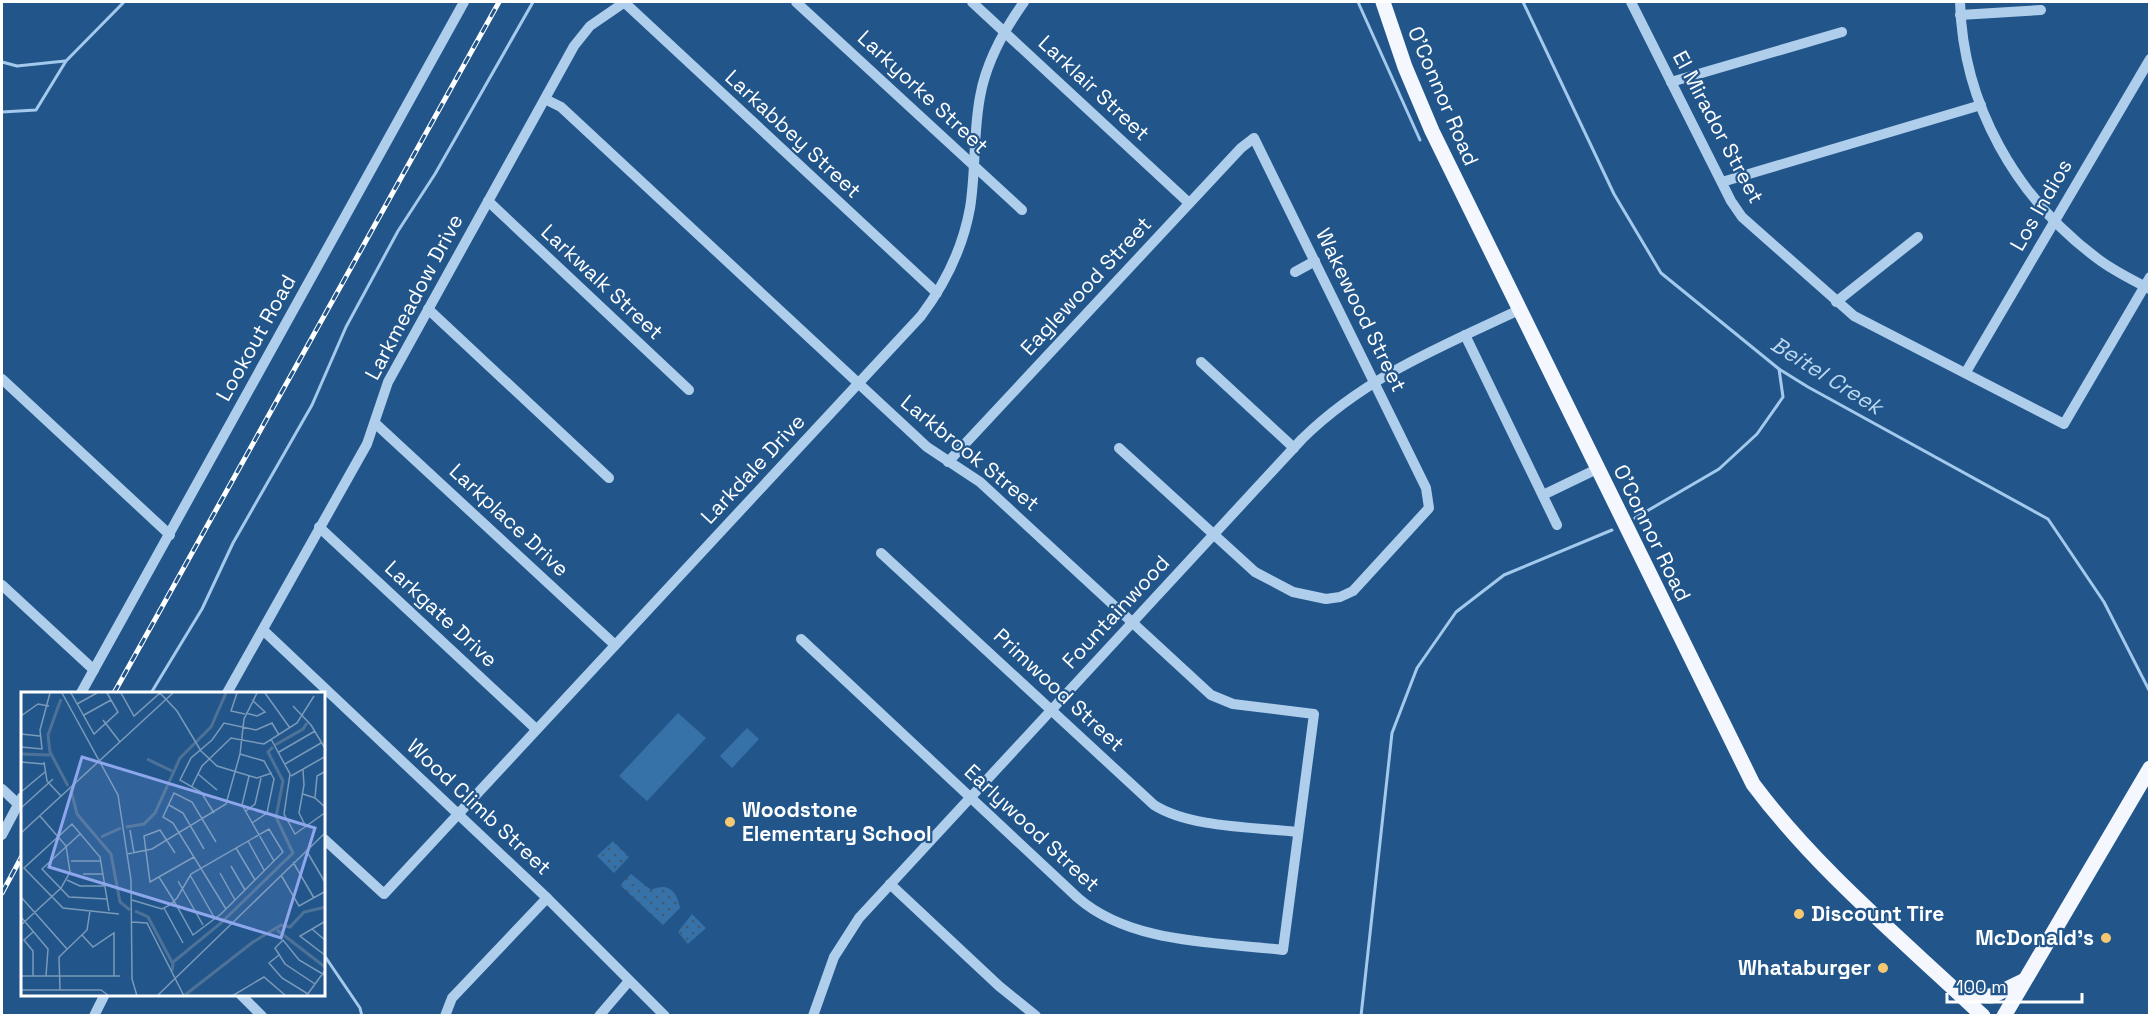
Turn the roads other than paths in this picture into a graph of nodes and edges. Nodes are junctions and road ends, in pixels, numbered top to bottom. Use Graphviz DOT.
graph roads {
  1 [pos="464,2"];
  2 [pos="624,2"];
  3 [pos="796,2"];
  4 [pos="972,2"];
  5 [pos="1024,2"];
  6 [pos="1383,2"];
  7 [pos="1631,2"];
  8 [pos="1960,2"];
  9 [pos="2041,10"];
  10 [pos="1960,15"];
  11 [pos="1005,32"];
  12 [pos="1842,32"];
  13 [pos="2150,59"];
  14 [pos="1671,81"];
  15 [pos="545,99"];
  16 [pos="1981,105"];
  17 [pos="1254,138"];
  18 [pos="973,165"];
  19 [pos="1722,182"];
  20 [pos="488,201"];
  21 [pos="1190,203"];
  22 [pos="1022,210"];
  23 [pos="2054,221"];
  24 [pos="1918,237"];
  25 [pos="1315,261"];
  26 [pos="1295,272"];
  27 [pos="2148,284"];
  28 [pos="936,293"];
  29 [pos="1836,302"];
  30 [pos="428,309"];
  31 [pos="1519,310"];
  32 [pos="1466,335"];
  33 [pos="1202,362"];
  34 [pos="1966,372"];
  35 [pos="2,379"];
  36 [pos="1374,381"];
  37 [pos="858,385"];
  38 [pos="689,390"];
  39 [pos="376,424"];
  40 [pos="1119,448"];
  41 [pos="1294,448"];
  42 [pos="948,462"];
  43 [pos="1597,469"];
  44 [pos="609,478"];
  45 [pos="1543,495"];
  46 [pos="1557,525"];
  47 [pos="319,527"];
  48 [pos="170,535"];
  49 [pos="1213,536"];
  50 [pos="881,553"];
  51 [pos="2,585"];
  52 [pos="1134,622"];
  53 [pos="263,630"];
  54 [pos="801,639"];
  55 [pos="615,645"];
  56 [pos="94,670"];
  57 [pos="82,692"];
  58 [pos="228,692"];
  59 [pos="1052,709"];
  60 [pos="536,729"];
  61 [pos="2150,768"];
  62 [pos="2,789"];
  63 [pos="971,797"];
  64 [pos="20,801"];
  65 [pos="458,813"];
  66 [pos="1298,832"];
  67 [pos="2,835"];
  68 [pos="326,841"];
  69 [pos="890,884"];
  70 [pos="546,898"];
  71 [pos="2025,979"];
  72 [pos="629,981"];
  73 [pos="1961,995"];
  74 [pos="104,996"];
  75 [pos="242,996"];
  76 [pos="94,1016"];
  77 [pos="262,1016"];
  78 [pos="445,1016"];
  79 [pos="599,1016"];
  80 [pos="665,1016"];
  81 [pos="813,1016"];
  82 [pos="1036,1016"];
  83 [pos="1983,1016"];
  84 [pos="2004,1016"];
  1 -- 48 [label="street, Lookout Road"];
  2 -- 15 [label="street, Larkmeadow Drive"];
  2 -- 28 [label="street, Larkabbey Street"];
  3 -- 18 [label="street, Larkyorke Street"];
  4 -- 11 [label="street, Larklair Street"];
  5 -- 11 [label="street, Larkdale Drive"];
  6 -- 31 [label="main road, O'Connor Road"];
  7 -- 14 [label="street, El Mirador Street"];
  8 -- 10 [label="street"];
  9 -- 10 [label="street"];
  10 -- 16 [label="street"];
  11 -- 18 [label="street, Larkdale Drive"];
  11 -- 21 [label="street, Larklair Street"];
  12 -- 14 [label="street"];
  13 -- 23 [label="street, Los Indios"];
  14 -- 19 [label="street, El Mirador Street"];
  15 -- 20 [label="street, Larkmeadow Drive"];
  15 -- 37 [label="street, Larkbrook Street"];
  16 -- 19 [label="street"];
  16 -- 23 [label="street"];
  17 -- 21 [label="street, Eaglewood Street"];
  17 -- 25 [label="street, Wakewood Street"];
  18 -- 22 [label="street, Larkyorke Street"];
  18 -- 28 [label="street, Larkdale Drive"];
  19 -- 29 [label="street, El Mirador Street"];
  20 -- 30 [label="street, Larkmeadow Drive"];
  20 -- 38 [label="street, Larkwalk Street"];
  21 -- 42 [label="street, Eaglewood Street"];
  23 -- 27 [label="street"];
  23 -- 34 [label="street, Los Indios"];
  24 -- 29 [label="street"];
  25 -- 26 [label="street"];
  25 -- 36 [label="street, Wakewood Street"];
  27 -- 34 [label="street, El Mirador Street"];
  28 -- 37 [label="street, Larkdale Drive"];
  29 -- 34 [label="street, El Mirador Street"];
  30 -- 39 [label="street, Larkmeadow Drive"];
  30 -- 44 [label="street"];
  31 -- 32 [label="street, Fountainwood"];
  31 -- 43 [label="main road, O'Connor Road"];
  32 -- 36 [label="street, Fountainwood"];
  32 -- 45 [label="street"];
  33 -- 41 [label="street"];
  35 -- 48 [label="street"];
  36 -- 41 [label="street, Fountainwood"];
  36 -- 49 [label="street, Wakewood Street"];
  37 -- 42 [label="street, Larkbrook Street"];
  37 -- 55 [label="street, Larkdale Drive"];
  39 -- 47 [label="street, Larkmeadow Drive"];
  39 -- 55 [label="street, Larkplace Drive"];
  40 -- 49 [label="street"];
  41 -- 49 [label="street, Fountainwood"];
  42 -- 52 [label="street, Larkbrook Street"];
  43 -- 45 [label="street"];
  43 -- 73 [label="main road, O'Connor Road"];
  45 -- 46 [label="street"];
  47 -- 53 [label="street, Larkmeadow Drive"];
  47 -- 60 [label="street, Larkgate Drive"];
  48 -- 56 [label="street, Lookout Road"];
  49 -- 52 [label="street, Fountainwood"];
  50 -- 59 [label="street, Primwood Street"];
  51 -- 56 [label="street"];
  52 -- 59 [label="street, Fountainwood"];
  52 -- 66 [label="street, Larkbrook Street"];
  53 -- 58 [label="street, Larkmeadow Drive"];
  53 -- 65 [label="street, Wood Climb Street"];
  54 -- 63 [label="street, Earlywood Street"];
  55 -- 60 [label="street, Larkdale Drive"];
  56 -- 57 [label="street, Lookout Road"];
  59 -- 63 [label="street, Fountainwood"];
  59 -- 66 [label="street, Primwood Street"];
  60 -- 65 [label="street, Larkdale Drive"];
  61 -- 71 [label="main road"];
  62 -- 64 [label="street"];
  63 -- 66 [label="street, Earlywood Street"];
  63 -- 69 [label="street, Fountainwood"];
  64 -- 67 [label="street"];
  65 -- 68 [label="street, Larkdale Drive"];
  65 -- 70 [label="street, Wood Climb Street"];
  69 -- 81 [label="street, Fountainwood"];
  69 -- 82 [label="street"];
  70 -- 72 [label="street, Wood Climb Street"];
  70 -- 78 [label="street"];
  71 -- 73 [label="main road"];
  71 -- 84 [label="main road"];
  72 -- 79 [label="street"];
  72 -- 80 [label="street, Wood Climb Street"];
  73 -- 83 [label="main road, O'Connor Road"];
  74 -- 76 [label="street"];
  75 -- 77 [label="street"];
}
